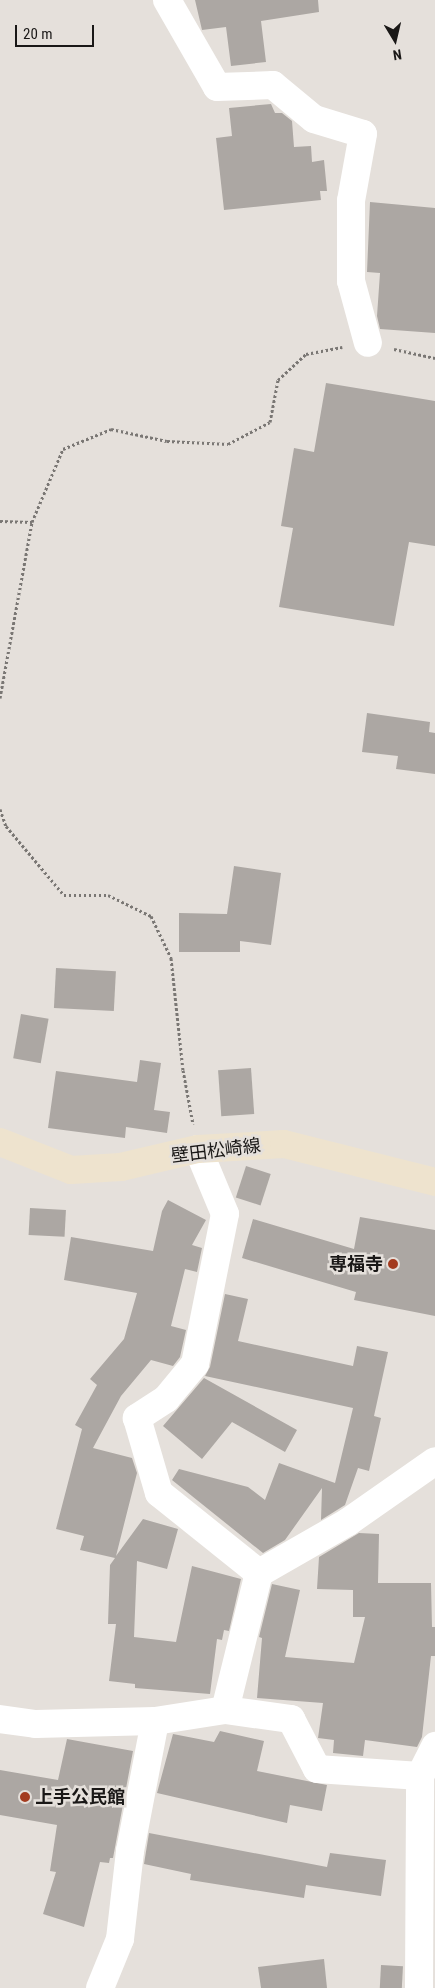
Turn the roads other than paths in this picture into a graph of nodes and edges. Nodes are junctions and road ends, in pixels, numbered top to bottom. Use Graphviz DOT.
graph roads {
  1 [pos="167,0"];
  2 [pos="368,343"];
  3 [pos="0,1142"];
  4 [pos="198,1149"];
  5 [pos="435,1182"];
  6 [pos="435,1461"];
  7 [pos="259,1573"];
  8 [pos="225,1710"];
  9 [pos="0,1719"];
  10 [pos="156,1721"];
  11 [pos="435,1746"];
  12 [pos="420,1776"];
  13 [pos="100,1988"];
  14 [pos="419,1988"];
  1 -- 2 [label="street"];
  3 -- 4 [label="main road, 壁田松崎線"];
  4 -- 5 [label="main road, 壁田松崎線"];
  4 -- 7 [label="street"];
  6 -- 7 [label="street"];
  7 -- 8 [label="street"];
  8 -- 10 [label="street"];
  8 -- 12 [label="street"];
  9 -- 10 [label="street"];
  10 -- 13 [label="street"];
  11 -- 12 [label="street"];
  12 -- 14 [label="street"];
}
